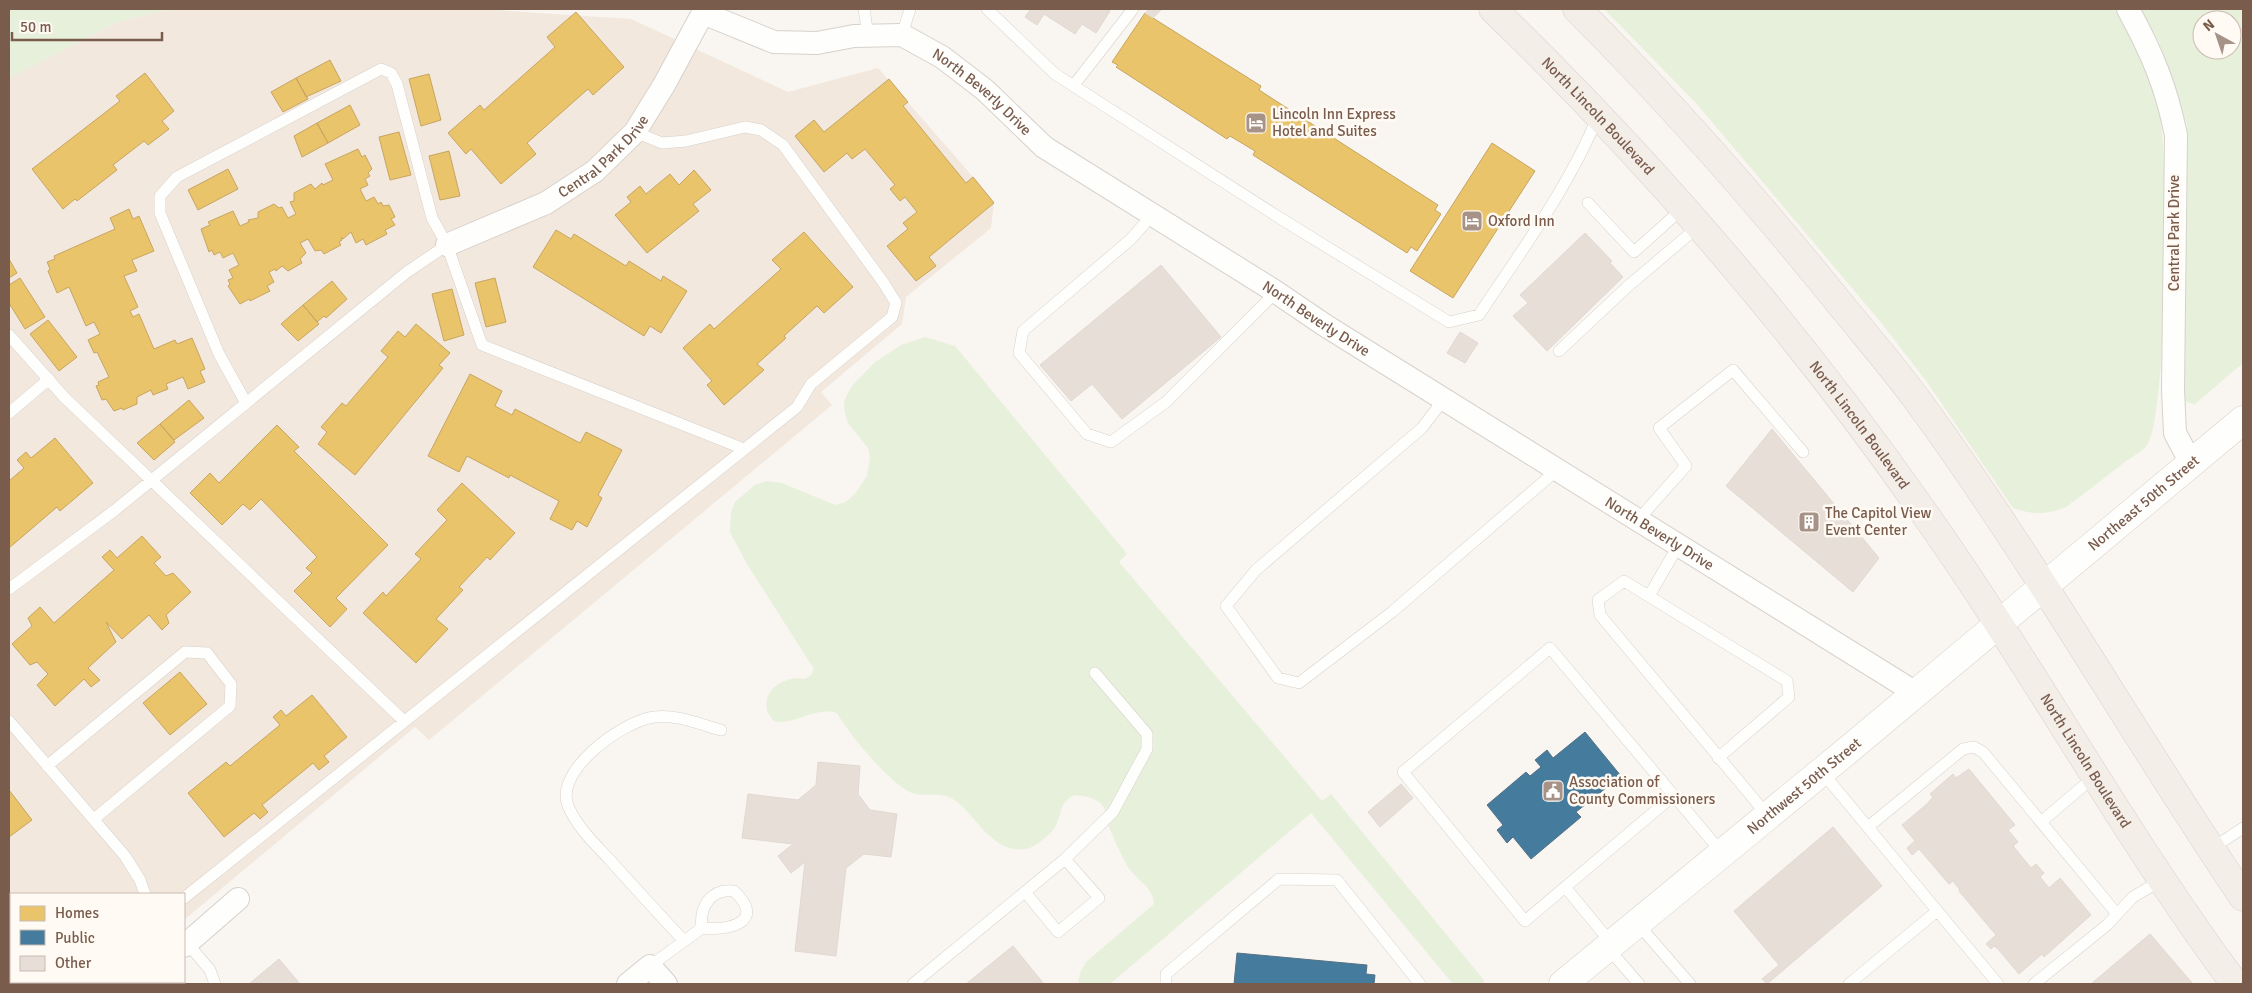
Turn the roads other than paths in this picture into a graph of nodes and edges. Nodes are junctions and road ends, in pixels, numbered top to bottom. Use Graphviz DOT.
graph roads {
  1 [pos="864,9"];
  2 [pos="910,9"];
  3 [pos="988,9"];
  4 [pos="1133,9"];
  5 [pos="1493,9"];
  6 [pos="1577,9"];
  7 [pos="2128,9"];
  8 [pos="701,10"];
  9 [pos="902,35"];
  10 [pos="868,36"];
  11 [pos="1074,85"];
  12 [pos="1598,114"];
  13 [pos="636,132"];
  14 [pos="1588,203"];
  15 [pos="1153,214"];
  16 [pos="1691,217"];
  17 [pos="447,245"];
  18 [pos="1276,292"];
  19 [pos="9,335"];
  20 [pos="1559,351"];
  21 [pos="48,379"];
  22 [pos="1444,400"];
  23 [pos="246,403"];
  24 [pos="9,413"];
  25 [pos="2243,420"];
  26 [pos="744,449"];
  27 [pos="1804,452"];
  28 [pos="2191,463"];
  29 [pos="1557,470"];
  30 [pos="152,480"];
  31 [pos="1638,520"];
  32 [pos="1678,546"];
  33 [pos="2044,585"];
  34 [pos="9,589"];
  35 [pos="1649,596"];
  36 [pos="1999,622"];
  37 [pos="1096,673"];
  38 [pos="1916,693"];
  39 [pos="404,720"];
  40 [pos="9,721"];
  41 [pos="721,730"];
  42 [pos="1718,758"];
  43 [pos="47,766"];
  44 [pos="1822,772"];
  45 [pos="2095,776"];
  46 [pos="1673,796"];
  47 [pos="1768,816"];
  48 [pos="94,819"];
  49 [pos="2041,822"];
  50 [pos="1868,828"];
  51 [pos="2243,828"];
  52 [pos="2211,849"];
  53 [pos="1722,853"];
  54 [pos="1065,859"];
  55 [pos="2160,881"];
  56 [pos="1565,887"];
  57 [pos="1024,892"];
  58 [pos="145,893"];
  59 [pos="185,897"];
  60 [pos="2243,897"];
  61 [pos="238,899"];
  62 [pos="1938,912"];
  63 [pos="2117,914"];
  64 [pos="1637,923"];
  65 [pos="702,928"];
  66 [pos="684,941"];
  67 [pos="185,944"];
  68 [pos="1609,945"];
  69 [pos="650,966"];
  70 [pos="215,984"];
  71 [pos="628,984"];
  72 [pos="666,984"];
  73 [pos="913,984"];
  74 [pos="1166,984"];
  75 [pos="1420,984"];
  76 [pos="1562,984"];
  77 [pos="1639,984"];
  78 [pos="1690,984"];
  79 [pos="1849,984"];
  80 [pos="1998,984"];
  81 [pos="2034,984"];
  82 [pos="2235,984"];
  1 -- 10 [label="lane"];
  2 -- 9 [label="lane"];
  3 -- 11 [label="lane"];
  4 -- 11 [label="lane"];
  5 -- 12 [label="main road, North Lincoln Boulevard"];
  6 -- 33 [label="main road"];
  7 -- 28 [label="street, Central Park Drive"];
  8 -- 10 [label="street"];
  8 -- 13 [label="street, Central Park Drive"];
  9 -- 10 [label="street"];
  9 -- 15 [label="street, North Beverly Drive"];
  11 -- 12 [label="lane"];
  12 -- 16 [label="main road, North Lincoln Boulevard"];
  13 -- 17 [label="street, Central Park Drive"];
  13 -- 26 [label="lane"];
  14 -- 16 [label="lane"];
  15 -- 18 [label="street, North Beverly Drive"];
  15 -- 18 [label="lane"];
  16 -- 20 [label="lane"];
  16 -- 36 [label="main road, North Lincoln Boulevard"];
  17 -- 23 [label="lane"];
  17 -- 23 [label="lane"];
  17 -- 26 [label="lane"];
  18 -- 22 [label="street, North Beverly Drive"];
  19 -- 21 [label="lane"];
  21 -- 24 [label="lane"];
  21 -- 30 [label="lane"];
  22 -- 29 [label="street, North Beverly Drive"];
  22 -- 29 [label="lane"];
  23 -- 30 [label="lane"];
  25 -- 28 [label="main road, Northeast 50th Street"];
  26 -- 39 [label="lane"];
  27 -- 31 [label="lane"];
  28 -- 33 [label="main road, Northeast 50th Street"];
  29 -- 31 [label="street, North Beverly Drive"];
  30 -- 34 [label="lane"];
  30 -- 39 [label="lane"];
  31 -- 32 [label="street, North Beverly Drive"];
  32 -- 35 [label="lane"];
  32 -- 38 [label="street, North Beverly Drive"];
  33 -- 36 [label="main road, Northwest 50th Street"];
  33 -- 52 [label="main road"];
  35 -- 42 [label="lane"];
  35 -- 42 [label="lane"];
  36 -- 38 [label="main road, Northwest 50th Street"];
  36 -- 45 [label="main road, North Lincoln Boulevard"];
  37 -- 54 [label="lane"];
  38 -- 44 [label="main road, Northwest 50th Street"];
  39 -- 59 [label="lane"];
  40 -- 43 [label="lane"];
  41 -- 66 [label="lane"];
  42 -- 47 [label="lane"];
  43 -- 48 [label="lane"];
  43 -- 48 [label="lane"];
  44 -- 47 [label="main road, Northwest 50th Street"];
  44 -- 50 [label="lane"];
  45 -- 49 [label="lane"];
  45 -- 55 [label="main road, North Lincoln Boulevard"];
  46 -- 53 [label="lane"];
  46 -- 56 [label="lane"];
  46 -- 56 [label="lane"];
  47 -- 53 [label="main road, Northwest 50th Street"];
  48 -- 58 [label="lane"];
  49 -- 50 [label="lane"];
  49 -- 63 [label="lane"];
  50 -- 62 [label="lane"];
  51 -- 52 [label="lane"];
  52 -- 60 [label="main road"];
  53 -- 64 [label="main road, Northwest 50th Street"];
  54 -- 57 [label="lane"];
  54 -- 57 [label="lane"];
  55 -- 63 [label="lane"];
  55 -- 82 [label="main road, North Lincoln Boulevard"];
  56 -- 68 [label="lane"];
  57 -- 73 [label="lane"];
  61 -- 67 [label="street"];
  62 -- 79 [label="lane"];
  62 -- 80 [label="lane"];
  63 -- 81 [label="lane"];
  64 -- 68 [label="main road, Northwest 50th Street"];
  64 -- 78 [label="lane"];
  65 -- 66 [label="lane"];
  66 -- 69 [label="lane"];
  67 -- 70 [label="lane"];
  68 -- 76 [label="main road, Northwest 50th Street"];
  68 -- 77 [label="lane"];
  69 -- 71 [label="street"];
  69 -- 72 [label="street"];
  74 -- 75 [label="lane"];
}
